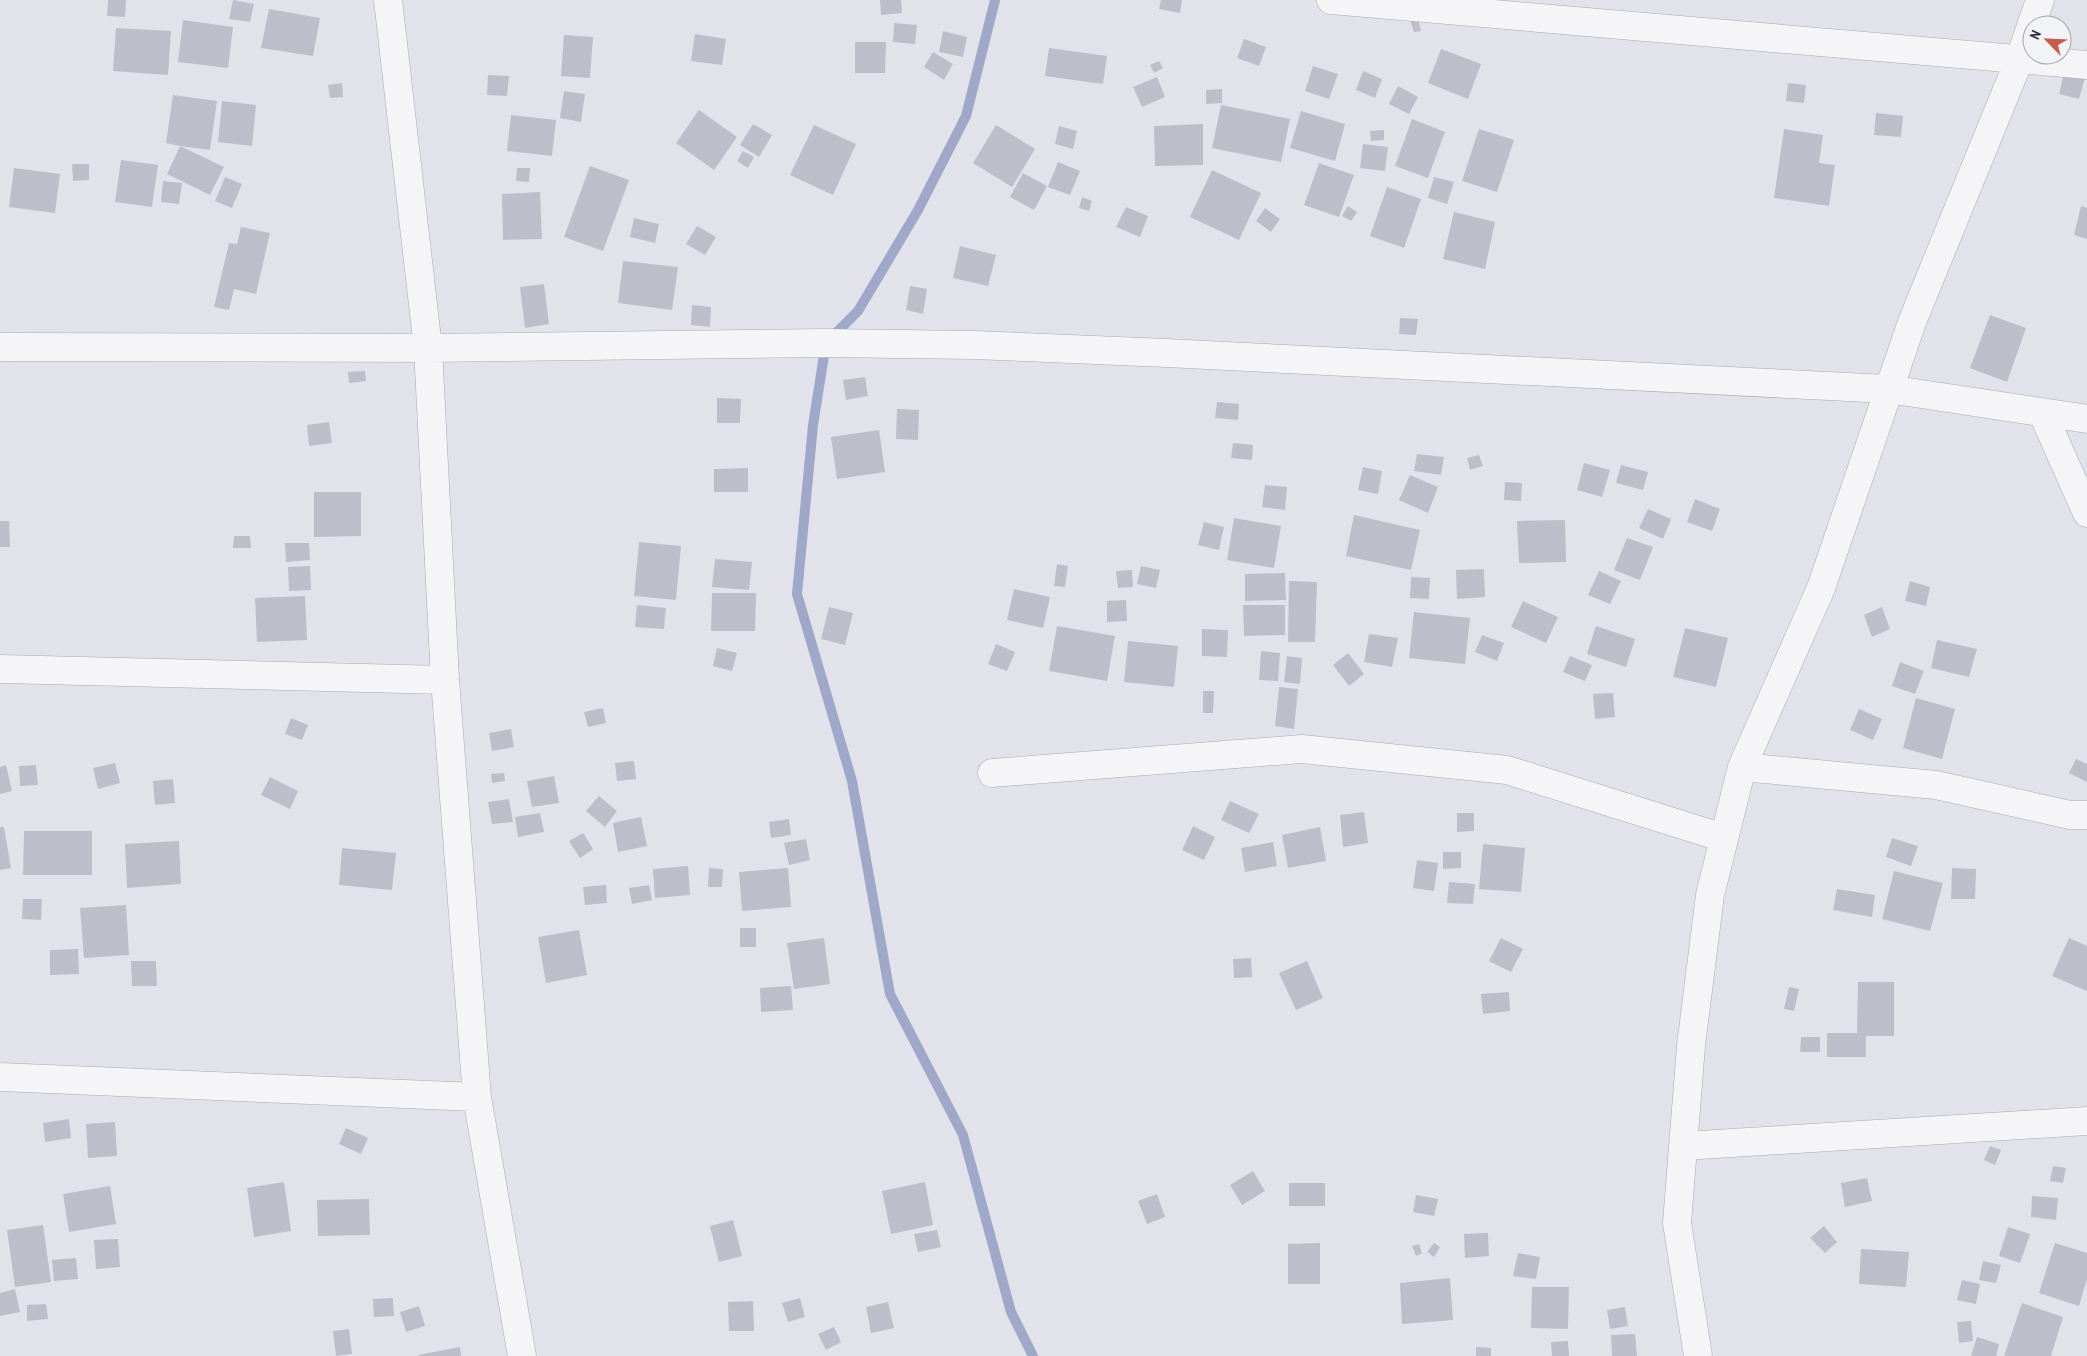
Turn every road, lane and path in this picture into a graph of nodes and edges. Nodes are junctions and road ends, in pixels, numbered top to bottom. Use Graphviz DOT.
graph roads {
  1 [pos="388,0"];
  2 [pos="1331,0"];
  3 [pos="2040,0"];
  4 [pos="2020,58"];
  5 [pos="2087,65"];
  6 [pos="0,347"];
  7 [pos="428,348"];
  8 [pos="1888,389"];
  9 [pos="2042,412"];
  10 [pos="2087,419"];
  11 [pos="2087,512"];
  12 [pos="0,669"];
  13 [pos="445,680"];
  14 [pos="1742,767"];
  15 [pos="992,773"];
  16 [pos="2087,814"];
  17 [pos="1724,838"];
  18 [pos="0,1077"];
  19 [pos="477,1097"];
  20 [pos="2087,1121"];
  21 [pos="1683,1146"];
  22 [pos="522,1356"];
  23 [pos="1698,1356"];
  1 -- 7 [label="street"];
  2 -- 4 [label="street"];
  3 -- 4 [label="street"];
  4 -- 5 [label="street"];
  4 -- 8 [label="street"];
  6 -- 7 [label="street"];
  7 -- 8 [label="street"];
  7 -- 13 [label="street"];
  8 -- 9 [label="street"];
  8 -- 14 [label="street"];
  9 -- 10 [label="street"];
  9 -- 11 [label="street"];
  12 -- 13 [label="street"];
  13 -- 19 [label="street"];
  14 -- 16 [label="street"];
  14 -- 17 [label="street"];
  15 -- 17 [label="street"];
  17 -- 21 [label="street"];
  18 -- 19 [label="street"];
  19 -- 22 [label="street"];
  20 -- 21 [label="street"];
  21 -- 23 [label="street"];
}
